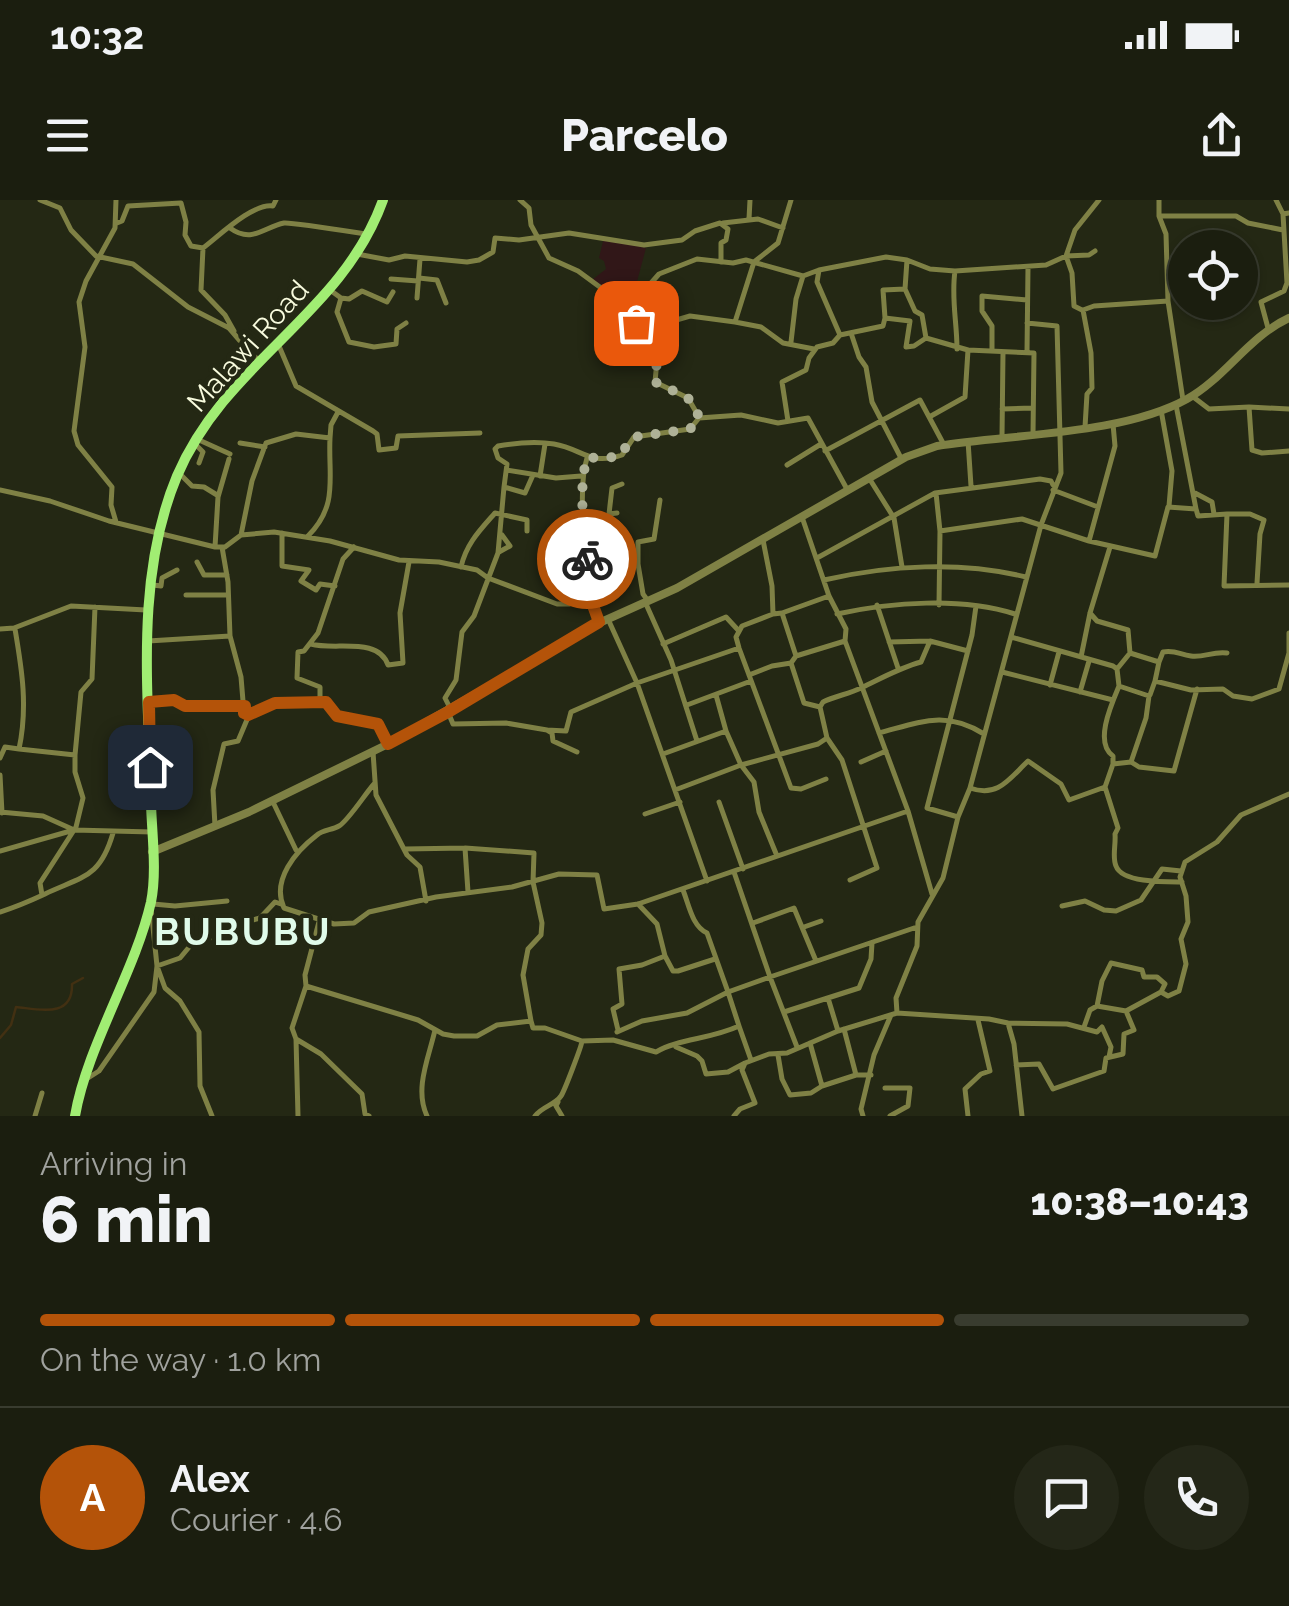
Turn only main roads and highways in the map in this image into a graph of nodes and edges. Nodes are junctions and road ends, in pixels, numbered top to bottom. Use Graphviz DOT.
graph roads {
  1 [pos="384,200"];
  2 [pos="75,1116"];
  1 -- 2 [label="main road, Malawi Road"];
}
